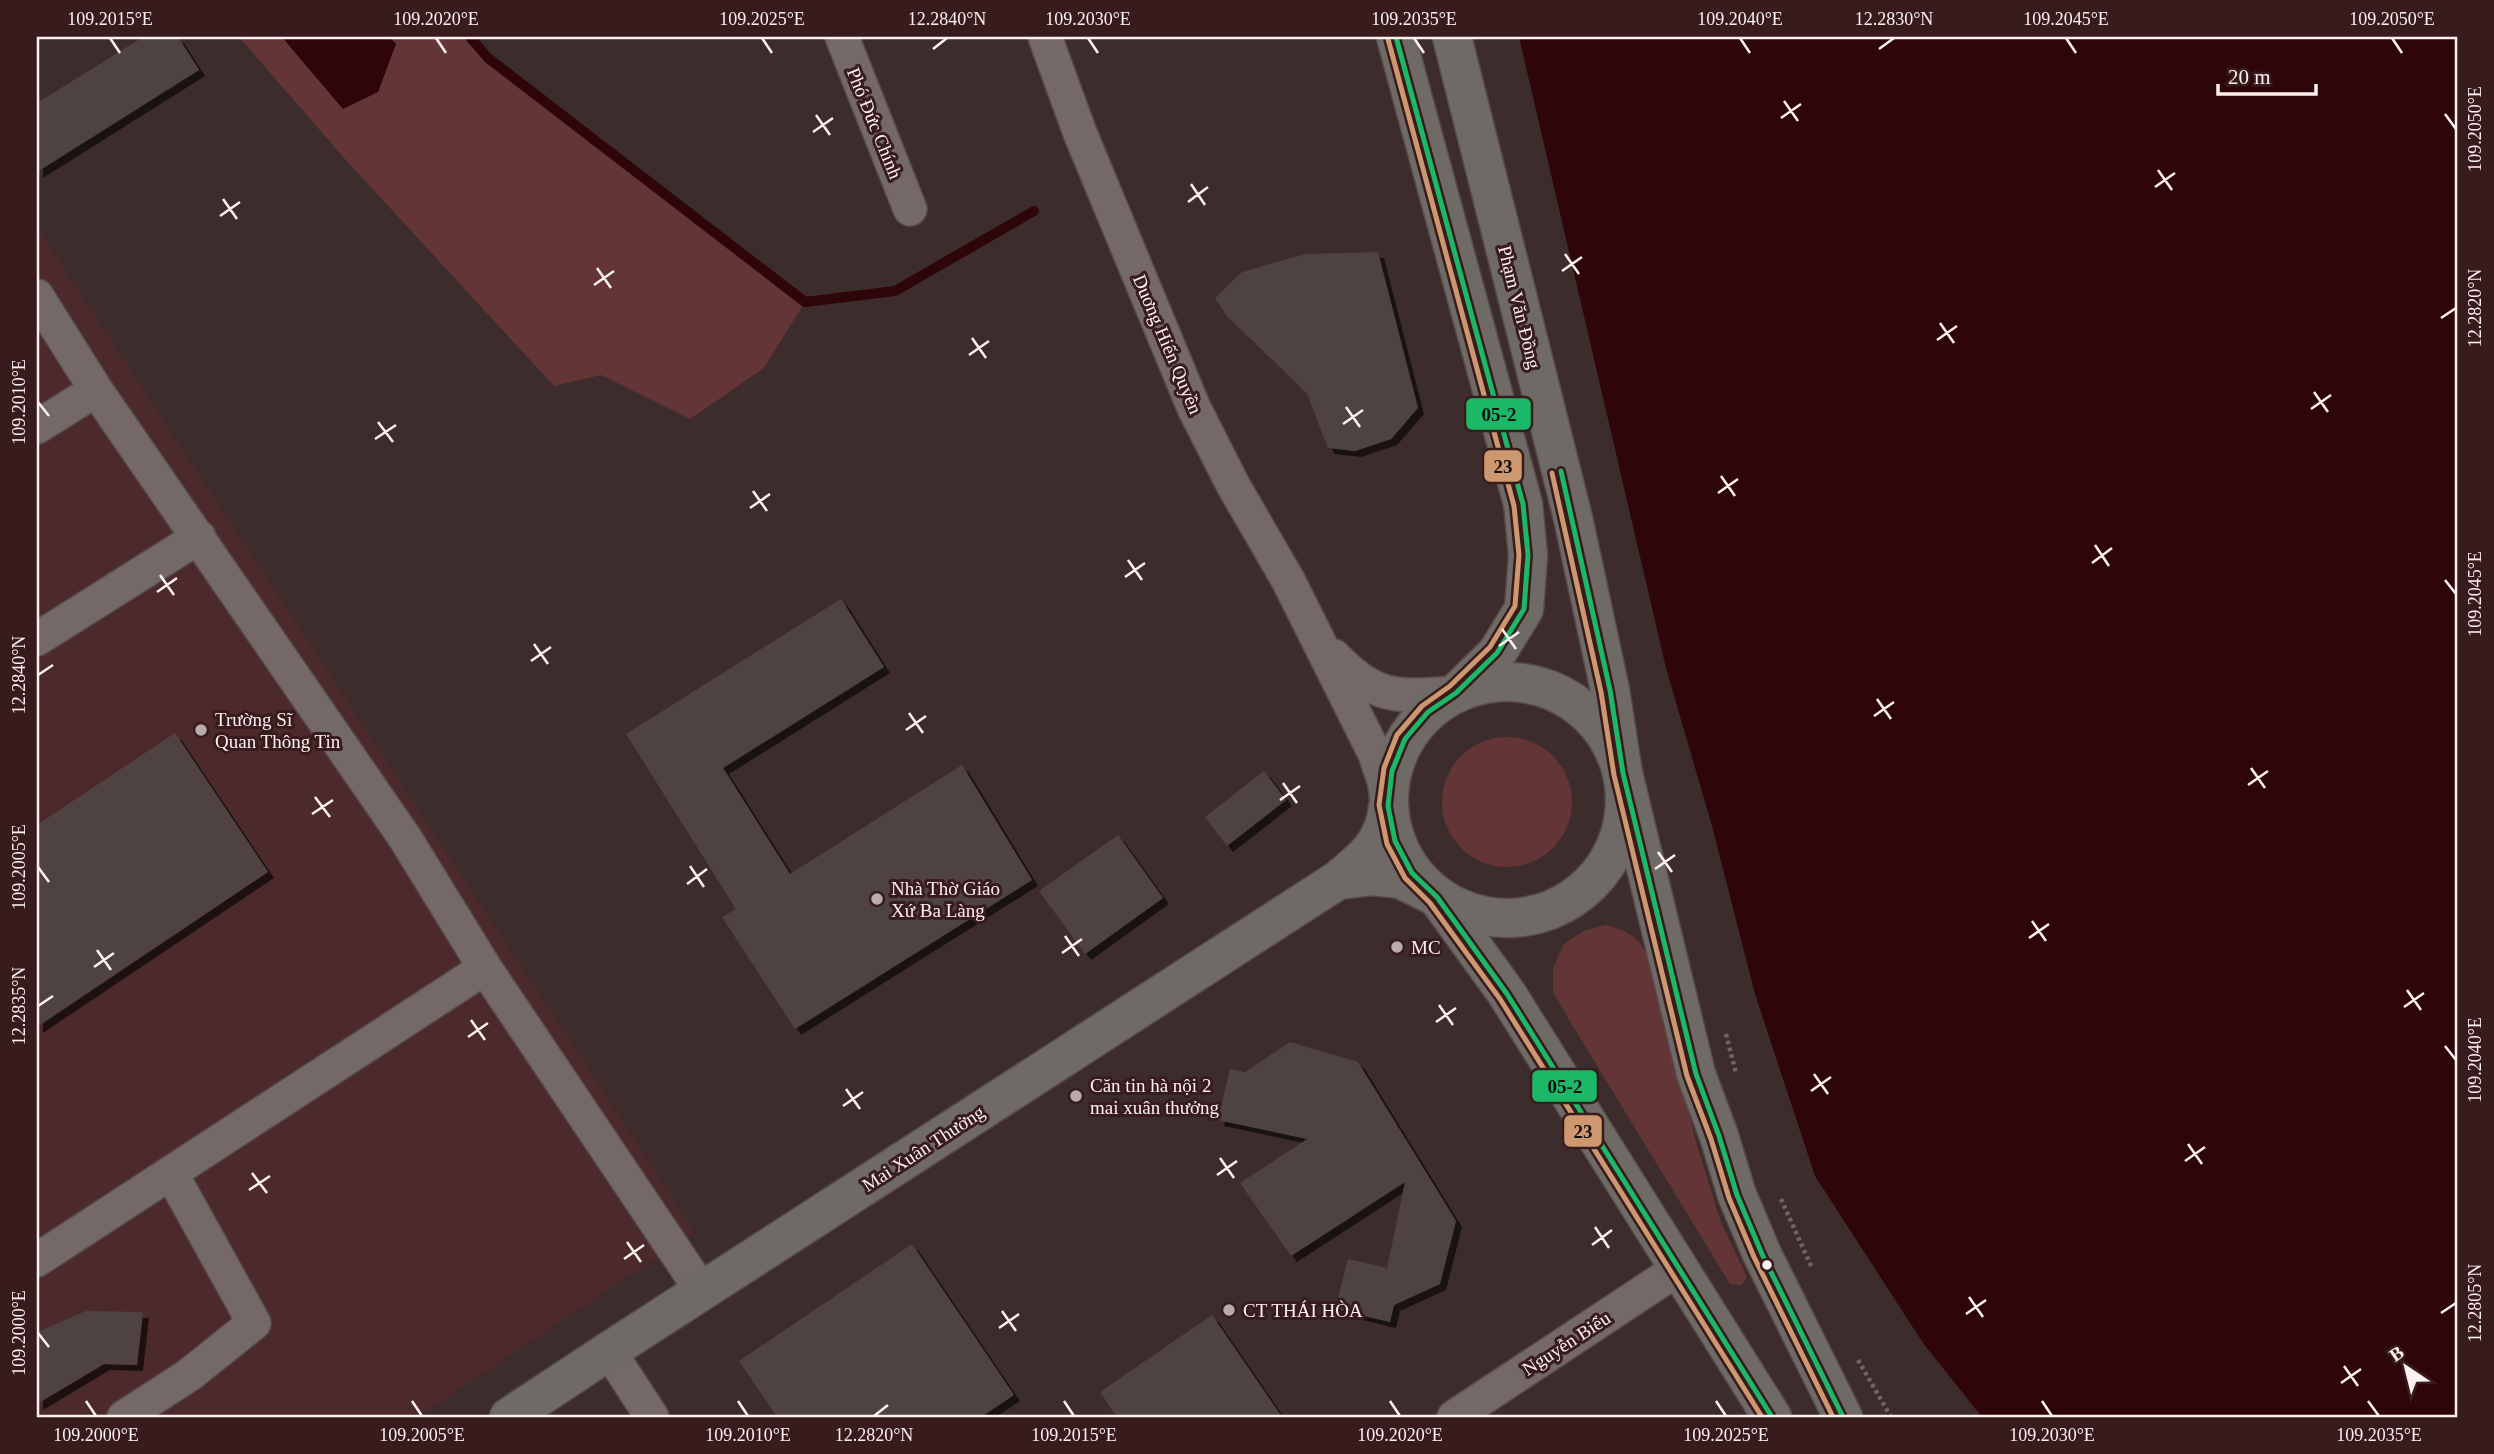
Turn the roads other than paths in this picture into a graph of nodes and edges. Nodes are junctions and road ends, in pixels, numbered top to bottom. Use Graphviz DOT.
graph roads {
  1 [pos="842,37"];
  2 [pos="1045,37"];
  3 [pos="1396,37"];
  4 [pos="1452,37"];
  5 [pos="910,209"];
  6 [pos="37,296"];
  7 [pos="96,390"];
  8 [pos="37,427"];
  9 [pos="199,537"];
  10 [pos="37,639"];
  11 [pos="1318,639"];
  12 [pos="1456,693"];
  13 [pos="1622,774"];
  14 [pos="1388,806"];
  15 [pos="1338,880"];
  16 [pos="1437,897"];
  17 [pos="485,968"];
  18 [pos="171,1173"];
  19 [pos="37,1260"];
  20 [pos="1678,1269"];
  21 [pos="702,1291"];
  22 [pos="609,1350"];
  23 [pos="124,1417"];
  24 [pos="509,1417"];
  25 [pos="652,1417"];
  26 [pos="1454,1417"];
  27 [pos="1772,1417"];
  28 [pos="1843,1417"];
  1 -- 5 [label="street, Phó Đức Chính"];
  2 -- 11 [label="street, Duơng Hiến Quyền"];
  3 -- 12 [label="main road"];
  4 -- 13 [label="main road, Phạm Văn Đồng"];
  6 -- 7 [label="street"];
  7 -- 8 [label="street"];
  7 -- 9 [label="street"];
  9 -- 10 [label="street"];
  9 -- 17 [label="street"];
  11 -- 12 [label="street, Duơng Hiến Quyền"];
  11 -- 14 [label="street, Duơng Hiến Quyền"];
  12 -- 13 [label="main road"];
  12 -- 14 [label="main road"];
  13 -- 16 [label="main road"];
  13 -- 28 [label="main road, Phạm Văn Đồng"];
  14 -- 15 [label="main road, Mai Xuân Thưởng"];
  14 -- 16 [label="main road"];
  15 -- 16 [label="main road, Mai Xuân Thưởng"];
  15 -- 21 [label="main road, Mai Xuân Thưởng"];
  16 -- 20 [label="main road"];
  17 -- 18 [label="street"];
  17 -- 21 [label="street"];
  18 -- 19 [label="street"];
  18 -- 23 [label="street"];
  20 -- 26 [label="street, Nguyễn Biểu"];
  20 -- 27 [label="main road"];
  21 -- 22 [label="main road, Mai Xuân Thưởng"];
  22 -- 24 [label="main road, Mai Xuân Thưởng"];
  22 -- 25 [label="street"];
}
